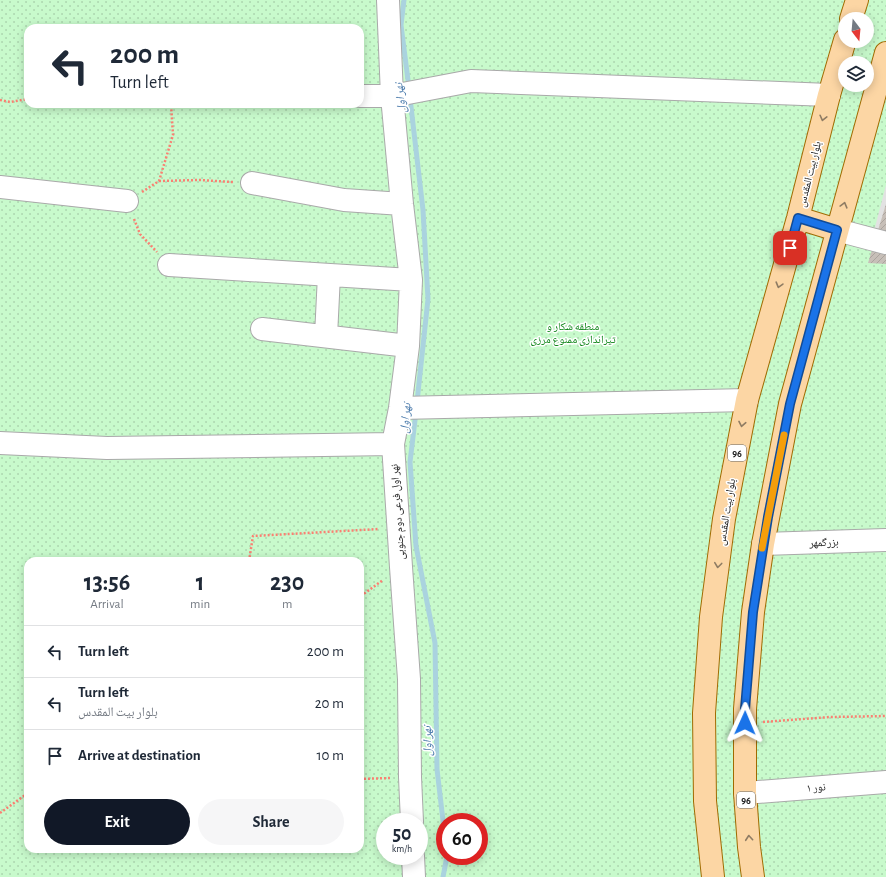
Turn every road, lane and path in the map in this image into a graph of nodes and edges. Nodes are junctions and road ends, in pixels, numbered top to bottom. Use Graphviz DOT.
graph roads {
  1 [pos="388,0"];
  2 [pos="857,0"];
  3 [pos="853,12"];
  4 [pos="843,48"];
  5 [pos="886,53"];
  6 [pos="397,95"];
  7 [pos="829,95"];
  8 [pos="364,96"];
  9 [pos="0,100"];
  10 [pos="24,100"];
  11 [pos="171,108"];
  12 [pos="159,181"];
  13 [pos="252,183"];
  14 [pos="0,187"];
  15 [pos="127,201"];
  16 [pos="402,204"];
  17 [pos="798,218"];
  18 [pos="837,230"];
  19 [pos="886,243"];
  20 [pos="169,265"];
  21 [pos="329,275"];
  22 [pos="411,280"];
  23 [pos="262,328"];
  24 [pos="326,336"];
  25 [pos="408,346"];
  26 [pos="747,400"];
  27 [pos="404,408"];
  28 [pos="0,443"];
  29 [pos="393,444"];
  30 [pos="398,528"];
  31 [pos="886,540"];
  32 [pos="763,544"];
  33 [pos="250,557"];
  34 [pos="401,567"];
  35 [pos="364,593"];
  36 [pos="886,716"];
  37 [pos="745,723"];
  38 [pos="410,777"];
  39 [pos="364,780"];
  40 [pos="886,782"];
  41 [pos="745,793"];
  42 [pos="24,796"];
  43 [pos="0,813"];
  44 [pos="412,813"];
  45 [pos="413,865"];
  46 [pos="414,877"];
  47 [pos="713,877"];
  48 [pos="753,877"];
  1 -- 6 [label="street, نهر اول فرعی دوم جنوبی"];
  2 -- 3 [label="main road"];
  4 -- 7 [label="main road, بلوار بیت المقدس / 96"];
  18 -- 5 [label="main road, 96, one-way"];
  6 -- 7 [label="street"];
  6 -- 8 [label="street"];
  6 -- 16 [label="street, نهر اول فرعی دوم جنوبی"];
  7 -- 17 [label="main road, بلوار بیت المقدس / 96, one-way"];
  9 -- 10 [label="path"];
  11 -- 12 [label="path"];
  12 -- 13 [label="path"];
  12 -- 15 [label="path"];
  13 -- 16 [label="street"];
  14 -- 15 [label="street"];
  15 -- 20 [label="path"];
  16 -- 22 [label="street, نهر اول فرعی دوم جنوبی"];
  17 -- 18 [label="main road"];
  17 -- 26 [label="main road, بلوار بیت المقدس / 96, one-way"];
  18 -- 19 [label="street"];
  18 -- 32 [label="main road, 96"];
  20 -- 21 [label="street"];
  21 -- 22 [label="street"];
  21 -- 24 [label="street"];
  22 -- 25 [label="street, نهر اول فرعی دوم جنوبی"];
  23 -- 24 [label="street"];
  24 -- 25 [label="street"];
  25 -- 27 [label="street, نهر اول فرعی دوم جنوبی"];
  26 -- 27 [label="street"];
  26 -- 47 [label="main road, بلوار بیت المقدس / 96, one-way"];
  27 -- 29 [label="street, نهر اول فرعی دوم جنوبی"];
  28 -- 29 [label="street"];
  29 -- 30 [label="street, نهر اول فرعی دوم جنوبی"];
  30 -- 33 [label="path"];
  30 -- 34 [label="street, نهر اول فرعی دوم جنوبی"];
  31 -- 32 [label="street, بزرگمهر"];
  32 -- 37 [label="main road, 96"];
  34 -- 35 [label="path"];
  34 -- 38 [label="street, نهر اول فرعی دوم جنوبی"];
  36 -- 37 [label="path"];
  37 -- 41 [label="main road, 96"];
  38 -- 39 [label="path"];
  38 -- 44 [label="street, نهر اول فرعی دوم جنوبی"];
  40 -- 41 [label="street, نور ۱"];
  48 -- 41 [label="main road, 96, one-way"];
  42 -- 43 [label="path"];
  45 -- 46 [label="street"];
}
